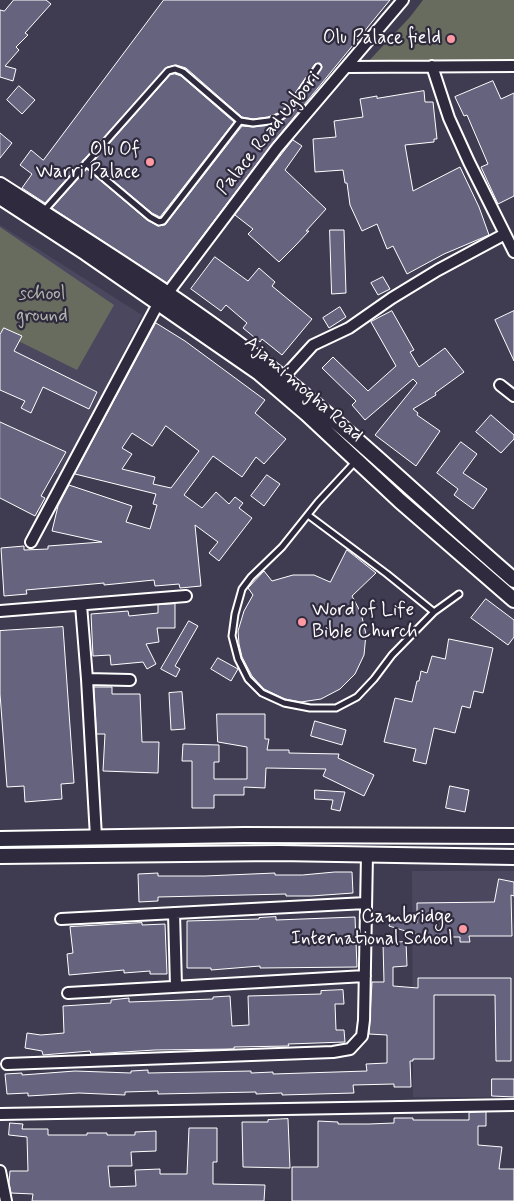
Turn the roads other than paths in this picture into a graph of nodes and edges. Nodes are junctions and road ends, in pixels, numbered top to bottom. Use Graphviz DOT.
graph roads {
  1 [pos="403,0"];
  2 [pos="432,66"];
  3 [pos="514,66"];
  4 [pos="318,67"];
  5 [pos="347,67"];
  6 [pos="240,121"];
  7 [pos="86,163"];
  8 [pos="0,185"];
  9 [pos="0,197"];
  10 [pos="43,212"];
  11 [pos="506,234"];
  12 [pos="514,252"];
  13 [pos="163,299"];
  14 [pos="283,378"];
  15 [pos="500,385"];
  16 [pos="514,396"];
  17 [pos="356,461"];
  18 [pos="308,515"];
  19 [pos="31,542"];
  20 [pos="514,580"];
  21 [pos="459,594"];
  22 [pos="186,596"];
  23 [pos="514,600"];
  24 [pos="81,605"];
  25 [pos="0,611"];
  26 [pos="434,612"];
  27 [pos="88,680"];
  28 [pos="130,680"];
  29 [pos="514,836"];
  30 [pos="96,837"];
  31 [pos="0,838"];
  32 [pos="367,854"];
  33 [pos="0,856"];
  34 [pos="514,857"];
  35 [pos="366,903"];
  36 [pos="174,913"];
  37 [pos="61,919"];
  38 [pos="365,976"];
  39 [pos="176,986"];
  40 [pos="68,993"];
  41 [pos="7,1064"];
  42 [pos="514,1105"];
  43 [pos="0,1114"];
  44 [pos="0,1171"];
  45 [pos="6,1201"];
  1 -- 5 [label="street, Palace Road Ugbori"];
  2 -- 3 [label="street"];
  2 -- 5 [label="street"];
  2 -- 11 [label="street"];
  4 -- 6 [label="lane"];
  5 -- 13 [label="street, Palace Road Ugbori"];
  6 -- 7 [label="lane"];
  6 -- 7 [label="lane"];
  7 -- 10 [label="lane"];
  8 -- 10 [label="main road, Ajamimogha Road"];
  9 -- 13 [label="main road, Ajamimogha Road"];
  10 -- 13 [label="main road, Ajamimogha Road"];
  11 -- 12 [label="street"];
  11 -- 14 [label="street"];
  13 -- 14 [label="main road, Ajamimogha Road"];
  13 -- 17 [label="main road, Ajamimogha Road"];
  13 -- 19 [label="street, Palace Road Ugbori"];
  14 -- 20 [label="main road, Ajamimogha Road"];
  15 -- 16 [label="street"];
  17 -- 18 [label="lane"];
  17 -- 23 [label="main road, Ajamimogha Road"];
  18 -- 26 [label="lane"];
  18 -- 26 [label="lane"];
  21 -- 26 [label="lane"];
  22 -- 24 [label="street"];
  24 -- 25 [label="street"];
  24 -- 27 [label="street"];
  27 -- 28 [label="street"];
  27 -- 30 [label="street"];
  29 -- 30 [label="main road"];
  30 -- 31 [label="main road"];
  32 -- 33 [label="main road"];
  32 -- 34 [label="main road"];
  32 -- 35 [label="street"];
  35 -- 36 [label="street"];
  35 -- 38 [label="street"];
  36 -- 37 [label="street"];
  36 -- 39 [label="street"];
  38 -- 39 [label="street"];
  38 -- 41 [label="street"];
  39 -- 40 [label="street"];
  42 -- 43 [label="street"];
  44 -- 45 [label="street"];
}
